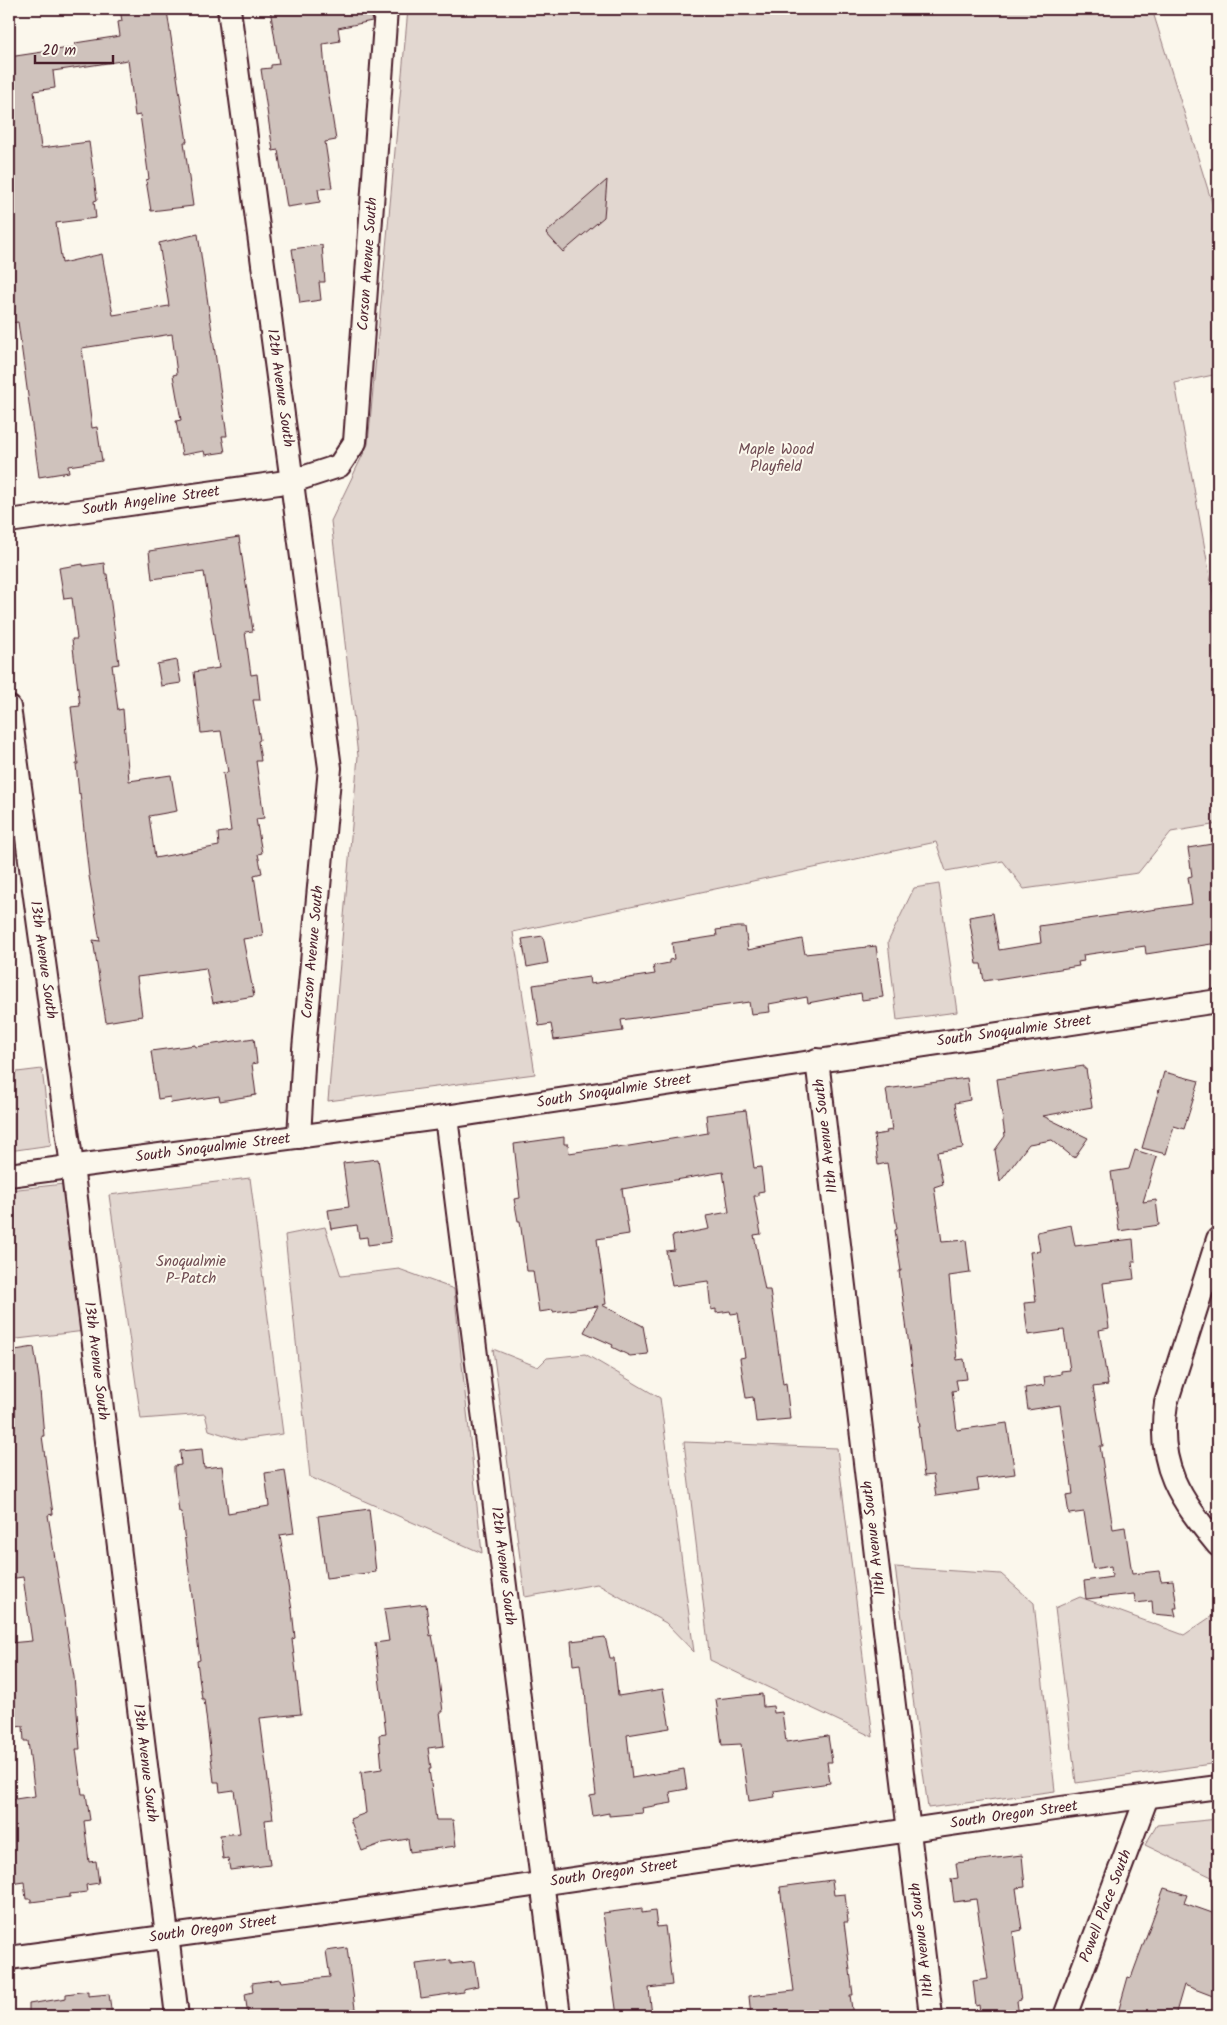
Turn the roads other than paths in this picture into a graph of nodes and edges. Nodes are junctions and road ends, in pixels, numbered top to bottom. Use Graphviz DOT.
graph roads {
  1 [pos="229,9"];
  2 [pos="386,9"];
  3 [pos="293,480"];
  4 [pos="9,520"];
  5 [pos="9,707"];
  6 [pos="330,768"];
  7 [pos="18,845"];
  8 [pos="1218,1000"];
  9 [pos="817,1060"];
  10 [pos="446,1116"];
  11 [pos="299,1137"];
  12 [pos="72,1166"];
  13 [pos="9,1176"];
  14 [pos="1218,1238"];
  15 [pos="1218,1545"];
  16 [pos="1218,1787"];
  17 [pos="1147,1797"];
  18 [pos="909,1831"];
  19 [pos="543,1883"];
  20 [pos="167,1935"];
  21 [pos="9,1958"];
  22 [pos="177,2016"];
  23 [pos="559,2016"];
  24 [pos="932,2016"];
  25 [pos="1065,2016"];
  1 -- 3 [label="street, 12th Avenue South"];
  2 -- 3 [label="street, Corson Avenue South"];
  3 -- 4 [label="street, South Angeline Street"];
  3 -- 6 [label="street, 12th Avenue South"];
  5 -- 7 [label="street, 13th Avenue South"];
  6 -- 11 [label="street, Corson Avenue South"];
  7 -- 12 [label="street, 13th Avenue South"];
  8 -- 9 [label="street, South Snoqualmie Street"];
  9 -- 10 [label="street, South Snoqualmie Street"];
  9 -- 18 [label="street, 11th Avenue South"];
  10 -- 11 [label="street, South Snoqualmie Street"];
  10 -- 19 [label="street, 12th Avenue South"];
  11 -- 12 [label="street, South Snoqualmie Street"];
  12 -- 13 [label="street, South Snoqualmie Street"];
  12 -- 20 [label="street, 13th Avenue South"];
  14 -- 15 [label="street"];
  16 -- 17 [label="street, South Oregon Street"];
  17 -- 18 [label="street, South Oregon Street"];
  17 -- 25 [label="street, Powell Place South"];
  18 -- 19 [label="street, South Oregon Street"];
  18 -- 24 [label="street, 11th Avenue South"];
  19 -- 20 [label="street, South Oregon Street"];
  19 -- 23 [label="street, 12th Avenue South"];
  20 -- 21 [label="street, South Oregon Street"];
  20 -- 22 [label="street, 13th Avenue South"];
}
